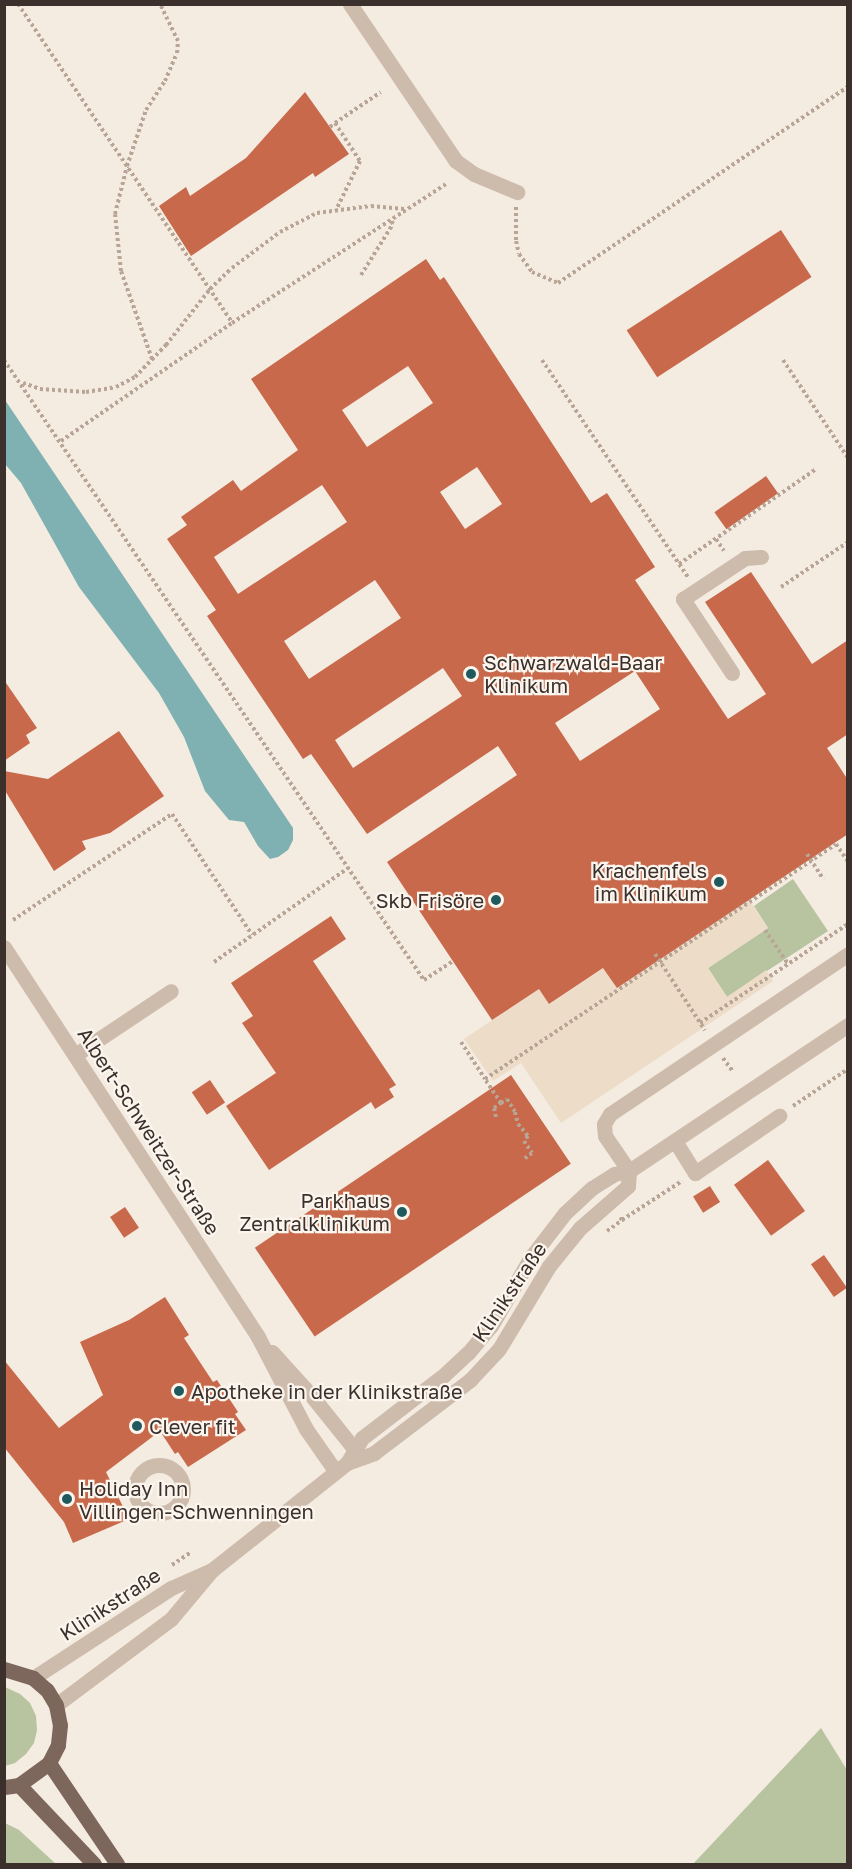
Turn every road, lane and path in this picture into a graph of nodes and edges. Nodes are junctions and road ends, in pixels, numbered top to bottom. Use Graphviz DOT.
graph roads {
  1 [pos="18,4"];
  2 [pos="160,4"];
  3 [pos="350,4"];
  4 [pos="848,87"];
  5 [pos="381,92"];
  6 [pos="335,123"];
  7 [pos="330,127"];
  8 [pos="127,166"];
  9 [pos="446,184"];
  10 [pos="517,192"];
  11 [pos="408,209"];
  12 [pos="336,211"];
  13 [pos="391,220"];
  14 [pos="361,275"];
  15 [pos="210,289"];
  16 [pos="232,322"];
  17 [pos="152,359"];
  18 [pos="4,360"];
  19 [pos="542,360"];
  20 [pos="783,360"];
  21 [pos="22,383"];
  22 [pos="61,441"];
  23 [pos="848,458"];
  24 [pos="816,469"];
  25 [pos="848,542"];
  26 [pos="761,557"];
  27 [pos="679,564"];
  28 [pos="781,587"];
  29 [pos="696,590"];
  30 [pos="732,673"];
  31 [pos="807,854"];
  32 [pos="811,860"];
  33 [pos="848,862"];
  34 [pos="348,868"];
  35 [pos="824,879"];
  36 [pos="732,904"];
  37 [pos="736,911"];
  38 [pos="13,920"];
  39 [pos="848,924"];
  40 [pos="765,930"];
  41 [pos="252,935"];
  42 [pos="4,947"];
  43 [pos="655,954"];
  44 [pos="848,954"];
  45 [pos="453,961"];
  46 [pos="660,961"];
  47 [pos="214,962"];
  48 [pos="788,964"];
  49 [pos="171,991"];
  50 [pos="700,1023"];
  51 [pos="848,1025"];
  52 [pos="706,1033"];
  53 [pos="461,1042"];
  54 [pos="720,1054"];
  55 [pos="75,1055"];
  56 [pos="848,1069"];
  57 [pos="733,1072"];
  58 [pos="485,1079"];
  59 [pos="501,1103"];
  60 [pos="779,1116"];
  61 [pos="496,1117"];
  62 [pos="675,1141"];
  63 [pos="525,1158"];
  64 [pos="629,1171"];
  65 [pos="695,1173"];
  66 [pos="622,1220"];
  67 [pos="258,1337"];
  68 [pos="346,1462"];
  69 [pos="191,1552"];
  70 [pos="172,1566"];
  71 [pos="212,1570"];
  72 [pos="4,1669"];
  73 [pos="33,1678"];
  74 [pos="56,1706"];
  75 [pos="49,1763"];
  76 [pos="12,1786"];
  77 [pos="94,1864"];
  78 [pos="117,1864"];
  1 -- 8 [label="path"];
  2 -- 8 [label="path"];
  3 -- 10 [label="street"];
  4 -- 10 [label="path"];
  5 -- 6 [label="path"];
  6 -- 7 [label="path"];
  6 -- 12 [label="path"];
  8 -- 15 [label="path"];
  8 -- 17 [label="path"];
  9 -- 11 [label="path"];
  11 -- 12 [label="path"];
  11 -- 13 [label="path"];
  12 -- 15 [label="path"];
  13 -- 14 [label="path"];
  13 -- 16 [label="path"];
  15 -- 16 [label="path"];
  15 -- 17 [label="path"];
  16 -- 22 [label="path"];
  17 -- 21 [label="path"];
  18 -- 21 [label="path"];
  19 -- 27 [label="path"];
  20 -- 23 [label="path"];
  21 -- 22 [label="path"];
  22 -- 34 [label="path"];
  24 -- 27 [label="path"];
  25 -- 28 [label="path"];
  26 -- 29 [label="street"];
  27 -- 29 [label="path"];
  29 -- 30 [label="street"];
  31 -- 32 [label="path"];
  32 -- 33 [label="path"];
  32 -- 35 [label="path"];
  32 -- 37 [label="path"];
  34 -- 41 [label="path"];
  34 -- 45 [label="path"];
  36 -- 37 [label="path"];
  37 -- 46 [label="path"];
  38 -- 41 [label="path"];
  39 -- 48 [label="path"];
  40 -- 48 [label="path"];
  41 -- 47 [label="path"];
  42 -- 55 [label="street, Albert-Schweitzer-Straße"];
  43 -- 46 [label="path"];
  44 -- 64 [label="street"];
  46 -- 50 [label="path"];
  46 -- 58 [label="path"];
  48 -- 50 [label="path"];
  49 -- 55 [label="street"];
  50 -- 52 [label="path"];
  51 -- 62 [label="street, Klinikstraße"];
  53 -- 58 [label="path"];
  54 -- 57 [label="path"];
  55 -- 67 [label="street, Albert-Schweitzer-Straße"];
  56 -- 60 [label="path"];
  58 -- 59 [label="path"];
  59 -- 61 [label="path"];
  59 -- 63 [label="path"];
  60 -- 65 [label="street"];
  62 -- 64 [label="street, Klinikstraße"];
  62 -- 65 [label="street"];
  64 -- 68 [label="street, Klinikstraße"];
  64 -- 68 [label="street, Klinikstraße"];
  65 -- 66 [label="path"];
  67 -- 68 [label="street, Albert-Schweitzer-Straße"];
  67 -- 68 [label="street, Albert-Schweitzer-Straße"];
  68 -- 71 [label="street, Klinikstraße"];
  69 -- 70 [label="path"];
  71 -- 73 [label="street, Klinikstraße"];
  71 -- 74 [label="street, Klinikstraße"];
  72 -- 73 [label="main road"];
  73 -- 74 [label="main road"];
  74 -- 75 [label="main road"];
  75 -- 76 [label="main road"];
  75 -- 78 [label="main road"];
  76 -- 77 [label="main road"];
}
